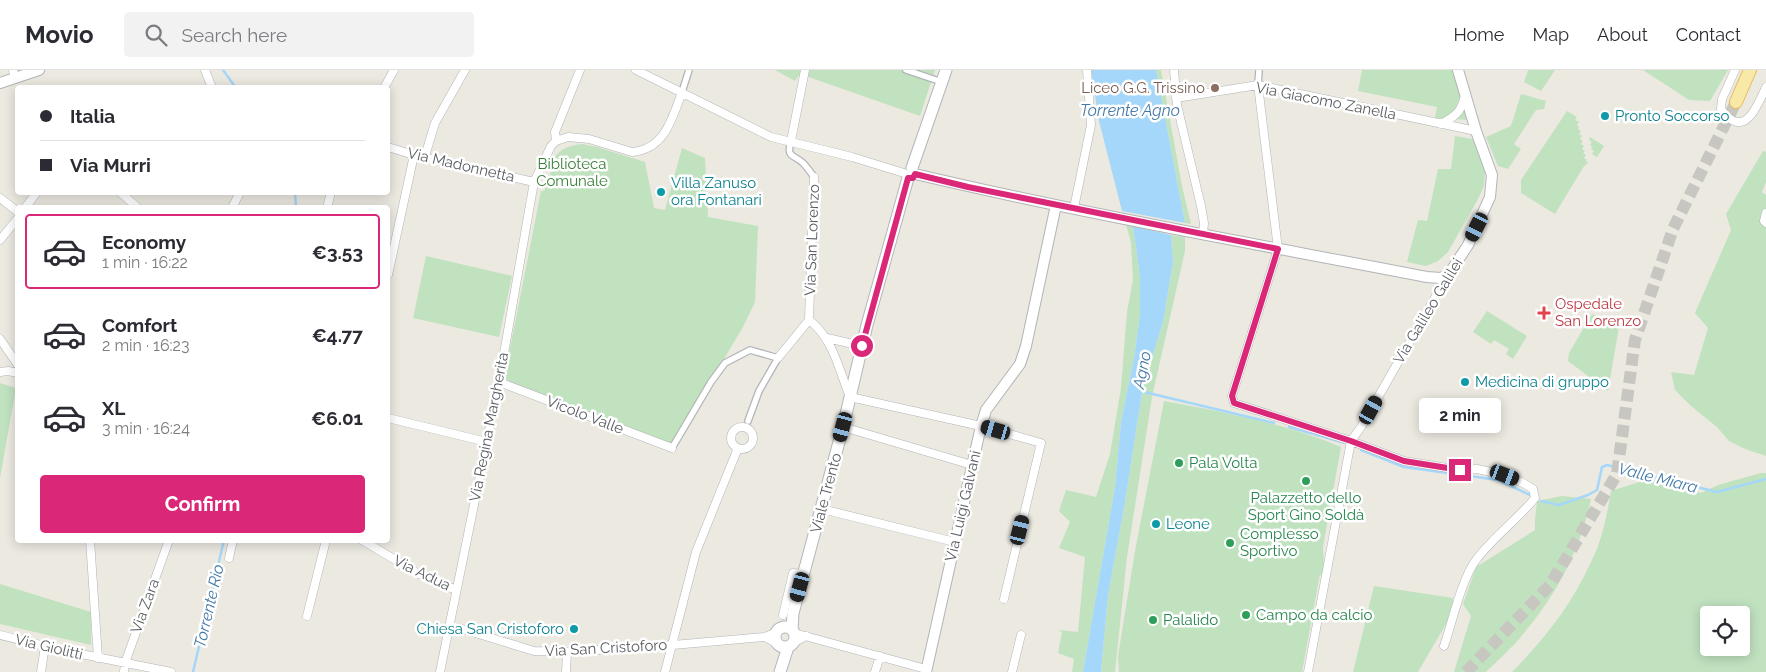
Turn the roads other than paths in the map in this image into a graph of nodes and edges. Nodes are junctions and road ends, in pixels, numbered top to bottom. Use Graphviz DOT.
graph roads {
  1 [pos="39,70"];
  2 [pos="205,70"];
  3 [pos="394,70"];
  4 [pos="465,70"];
  5 [pos="580,70"];
  6 [pos="636,70"];
  7 [pos="689,70"];
  8 [pos="805,70"];
  9 [pos="906,70"];
  10 [pos="946,70"];
  11 [pos="1087,70"];
  12 [pos="1174,70"];
  13 [pos="1259,70"];
  14 [pos="1458,70"];
  15 [pos="1735,70"];
  16 [pos="1750,70"];
  17 [pos="14,74"];
  18 [pos="942,82"];
  19 [pos="0,83"];
  20 [pos="211,85"];
  21 [pos="386,85"];
  22 [pos="1258,85"];
  23 [pos="1766,87"];
  24 [pos="682,92"];
  25 [pos="1465,96"];
  26 [pos="1176,98"];
  27 [pos="1736,102"];
  28 [pos="1441,124"];
  29 [pos="1476,131"];
  30 [pos="791,140"];
  31 [pos="556,141"];
  32 [pos="390,148"];
  33 [pos="414,154"];
  34 [pos="426,156"];
  35 [pos="910,173"];
  36 [pos="814,177"];
  37 [pos="534,182"];
  38 [pos="123,195"];
  39 [pos="0,198"];
  40 [pos="135,205"];
  41 [pos="1056,205"];
  42 [pos="1074,208"];
  43 [pos="15,210"];
  44 [pos="1766,213"];
  45 [pos="15,222"];
  46 [pos="1766,222"];
  47 [pos="1203,234"];
  48 [pos="0,240"];
  49 [pos="390,247"];
  50 [pos="1278,249"];
  51 [pos="1449,274"];
  52 [pos="809,320"];
  53 [pos="0,338"];
  54 [pos="826,338"];
  55 [pos="862,346"];
  56 [pos="778,358"];
  57 [pos="15,360"];
  58 [pos="0,372"];
  59 [pos="15,373"];
  60 [pos="498,382"];
  61 [pos="850,397"];
  62 [pos="390,418"];
  63 [pos="748,422"];
  64 [pos="981,426"];
  65 [pos="843,427"];
  66 [pos="1351,441"];
  67 [pos="487,442"];
  68 [pos="672,448"];
  69 [pos="738,448"];
  70 [pos="972,465"];
  71 [pos="822,509"];
  72 [pos="955,542"];
  73 [pos="90,543"];
  74 [pos="168,543"];
  75 [pos="232,543"];
  76 [pos="325,543"];
  77 [pos="367,543"];
  78 [pos="229,558"];
  79 [pos="456,590"];
  80 [pos="1004,599"];
  81 [pos="307,616"];
  82 [pos="449,625"];
  83 [pos="0,635"];
  84 [pos="1020,635"];
  85 [pos="785,639"];
  86 [pos="673,645"];
  87 [pos="45,646"];
  88 [pos="1444,646"];
  89 [pos="567,652"];
  90 [pos="880,656"];
  91 [pos="98,658"];
  92 [pos="125,662"];
  93 [pos="926,670"];
  94 [pos="41,672"];
  95 [pos="124,672"];
  96 [pos="171,672"];
  97 [pos="440,672"];
  98 [pos="566,672"];
  99 [pos="665,672"];
  100 [pos="780,672"];
  101 [pos="875,672"];
  102 [pos="1012,672"];
  103 [pos="1308,672"];
  1 -- 17 [label="street"];
  2 -- 20 [label="street"];
  3 -- 21 [label="street"];
  4 -- 34 [label="street"];
  5 -- 31 [label="street"];
  6 -- 24 [label="street"];
  7 -- 24 [label="street"];
  8 -- 30 [label="street"];
  9 -- 18 [label="street"];
  10 -- 18 [label="main road, Viale Trento"];
  11 -- 42 [label="street"];
  12 -- 26 [label="street"];
  13 -- 22 [label="street"];
  14 -- 25 [label="street"];
  15 -- 23 [label="street"];
  16 -- 27 [label="main road"];
  17 -- 19 [label="street"];
  18 -- 35 [label="main road, Viale Trento"];
  22 -- 26 [label="street, Via Giacomo Zanella"];
  22 -- 28 [label="street, Via Giacomo Zanella"];
  22 -- 50 [label="street"];
  24 -- 30 [label="street"];
  24 -- 31 [label="street"];
  25 -- 28 [label="street"];
  25 -- 29 [label="street"];
  26 -- 47 [label="street"];
  28 -- 29 [label="street, Via Giacomo Zanella"];
  29 -- 51 [label="street, Via Galileo Galilei"];
  30 -- 35 [label="street"];
  30 -- 36 [label="street, Via San Lorenzo"];
  31 -- 37 [label="street, Via Regina Margherita"];
  32 -- 33 [label="street, Via Madonnetta"];
  33 -- 34 [label="street, Via Madonnetta"];
  33 -- 49 [label="street"];
  34 -- 37 [label="street, Via Madonnetta"];
  35 -- 41 [label="street"];
  35 -- 55 [label="main road, Viale Trento"];
  36 -- 52 [label="street, Via San Lorenzo"];
  37 -- 60 [label="street, Via Regina Margherita"];
  38 -- 40 [label="street"];
  39 -- 43 [label="street"];
  41 -- 42 [label="street"];
  41 -- 64 [label="street, Via Luigi Galvani"];
  42 -- 47 [label="street"];
  44 -- 46 [label="street"];
  45 -- 48 [label="street"];
  47 -- 50 [label="street"];
  50 -- 51 [label="street"];
  50 -- 66 [label="street"];
  51 -- 66 [label="street, Via Galileo Galilei"];
  52 -- 54 [label="street"];
  52 -- 56 [label="street"];
  53 -- 57 [label="street"];
  54 -- 55 [label="street"];
  54 -- 61 [label="street"];
  55 -- 61 [label="main road, Viale Trento"];
  56 -- 63 [label="street"];
  56 -- 68 [label="street"];
  58 -- 59 [label="street"];
  60 -- 67 [label="street, Via Regina Margherita"];
  60 -- 68 [label="street, Vicolo Valle"];
  61 -- 64 [label="street"];
  61 -- 65 [label="main road, Viale Trento"];
  62 -- 67 [label="street"];
  64 -- 70 [label="street, Via Luigi Galvani"];
  64 -- 80 [label="street"];
  65 -- 70 [label="street"];
  65 -- 71 [label="main road, Viale Trento"];
  66 -- 88 [label="street"];
  66 -- 103 [label="street"];
  67 -- 79 [label="street, Via Regina Margherita"];
  69 -- 86 [label="street"];
  70 -- 72 [label="street, Via Luigi Galvani"];
  71 -- 72 [label="street"];
  71 -- 85 [label="main road, Viale Trento"];
  72 -- 93 [label="street, Via Luigi Galvani"];
  73 -- 91 [label="street"];
  74 -- 92 [label="street, Via Zara"];
  75 -- 78 [label="street"];
  76 -- 81 [label="street"];
  77 -- 79 [label="street, Via Adua"];
  79 -- 82 [label="street, Via Regina Margherita"];
  82 -- 89 [label="street, Via San Cristoforo"];
  82 -- 97 [label="street, Via Regina Margherita"];
  83 -- 87 [label="street, Via Giolitti"];
  84 -- 102 [label="street"];
  85 -- 86 [label="street, Via San Cristoforo"];
  85 -- 90 [label="street"];
  85 -- 100 [label="main road, Viale Trento"];
  86 -- 89 [label="street, Via San Cristoforo"];
  86 -- 99 [label="street"];
  87 -- 91 [label="street, Via Giolitti"];
  87 -- 94 [label="street"];
  89 -- 98 [label="street"];
  90 -- 93 [label="street"];
  90 -- 101 [label="street"];
  91 -- 92 [label="street, Via Giolitti"];
  92 -- 95 [label="street, Via Zara"];
  92 -- 96 [label="street, Via Giolitti"];
}
